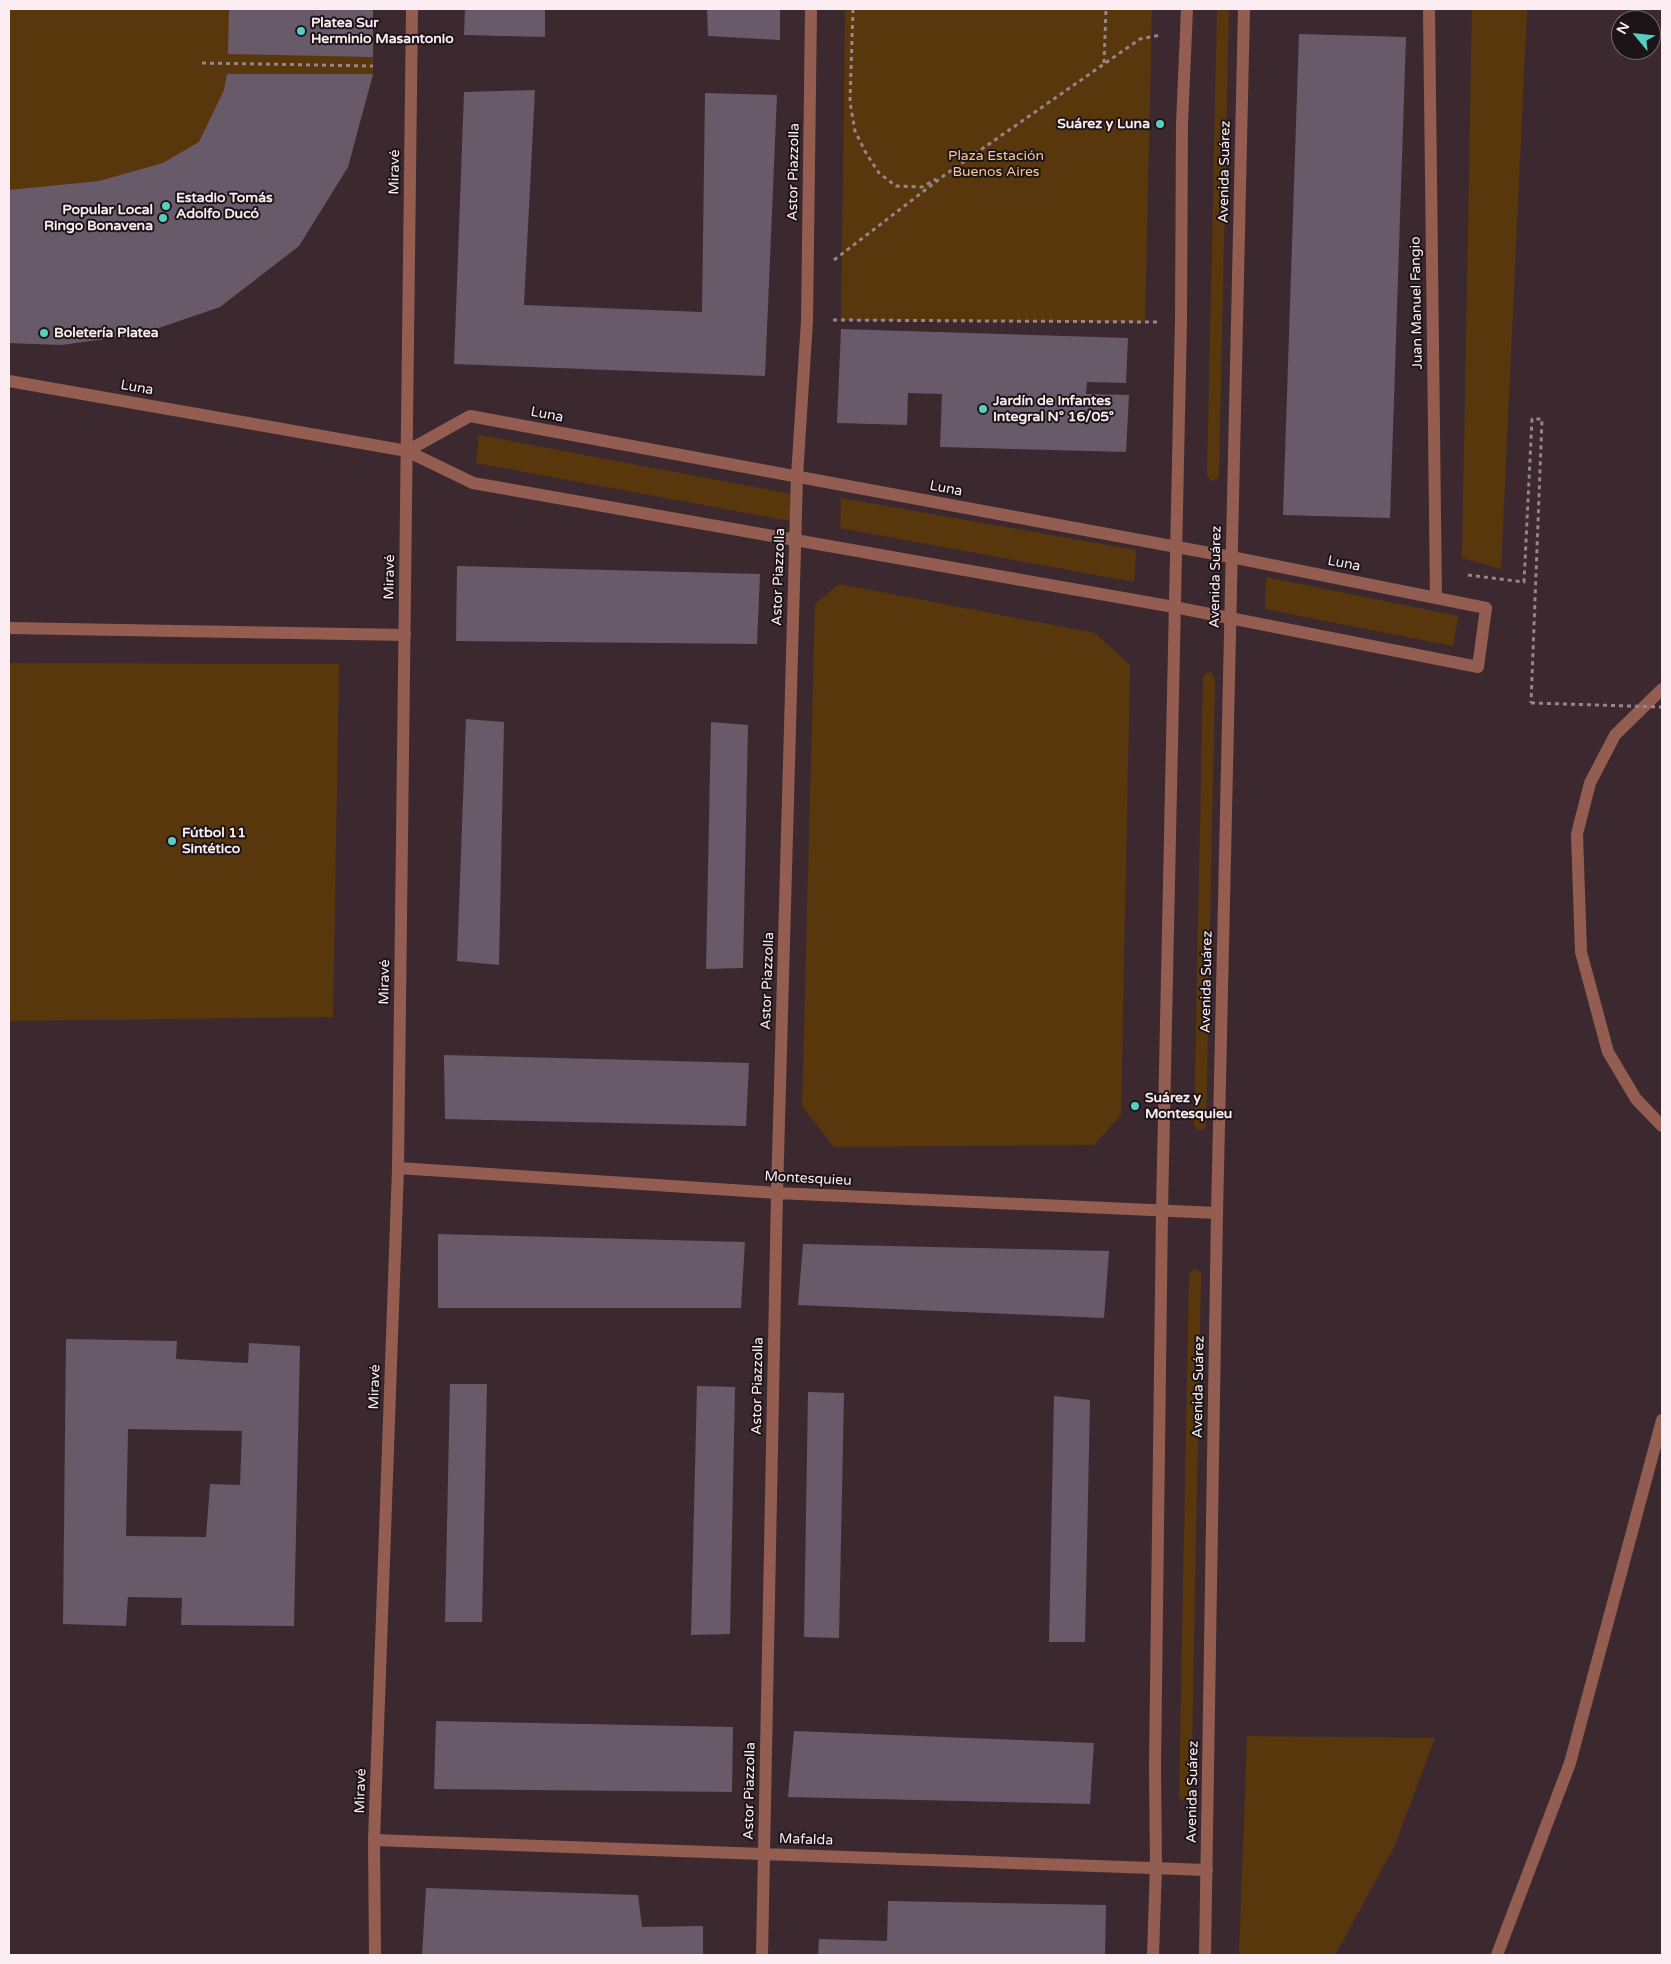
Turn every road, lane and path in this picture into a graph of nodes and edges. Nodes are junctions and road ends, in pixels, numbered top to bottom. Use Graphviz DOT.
graph roads {
  1 [pos="412,9"];
  2 [pos="811,9"];
  3 [pos="853,9"];
  4 [pos="1106,9"];
  5 [pos="1187,9"];
  6 [pos="1244,9"];
  7 [pos="1428,9"];
  8 [pos="1186,30"];
  9 [pos="202,63"];
  10 [pos="1104,64"];
  11 [pos="373,66"];
  12 [pos="946,174"];
  13 [pos="808,280"];
  14 [pos="807,321"];
  15 [pos="1181,321"];
  16 [pos="9,381"];
  17 [pos="408,452"];
  18 [pos="797,476"];
  19 [pos="796,541"];
  20 [pos="1175,547"];
  21 [pos="1232,557"];
  22 [pos="1524,582"];
  23 [pos="1436,598"];
  24 [pos="1174,607"];
  25 [pos="1230,619"];
  26 [pos="9,628"];
  27 [pos="404,635"];
  28 [pos="1662,689"];
  29 [pos="1662,707"];
  30 [pos="1662,1126"];
  31 [pos="398,1168"];
  32 [pos="777,1193"];
  33 [pos="1162,1210"];
  34 [pos="1217,1213"];
  35 [pos="1662,1420"];
  36 [pos="374,1840"];
  37 [pos="764,1853"];
  38 [pos="1156,1867"];
  39 [pos="1207,1870"];
  40 [pos="374,1955"];
  41 [pos="762,1955"];
  42 [pos="1153,1955"];
  43 [pos="1205,1955"];
  44 [pos="1497,1955"];
  1 -- 17 [label="street, Miravé"];
  2 -- 13 [label="street, Astor Piazzolla"];
  3 -- 12 [label="path"];
  4 -- 10 [label="path"];
  5 -- 8 [label="street"];
  6 -- 21 [label="street, Avenida Suárez"];
  7 -- 23 [label="street, Juan Manuel Fangio"];
  8 -- 10 [label="path"];
  8 -- 15 [label="street"];
  9 -- 11 [label="path"];
  10 -- 12 [label="path"];
  12 -- 13 [label="path"];
  13 -- 14 [label="street, Astor Piazzolla"];
  14 -- 15 [label="path"];
  14 -- 18 [label="street, Astor Piazzolla"];
  15 -- 20 [label="street"];
  16 -- 17 [label="street, Luna"];
  17 -- 18 [label="street, Luna"];
  17 -- 19 [label="street, Luna"];
  17 -- 27 [label="street, Miravé"];
  18 -- 19 [label="street, Astor Piazzolla"];
  18 -- 20 [label="street, Luna"];
  19 -- 24 [label="street, Luna"];
  19 -- 32 [label="street, Astor Piazzolla"];
  20 -- 21 [label="street, Luna"];
  20 -- 24 [label="street"];
  21 -- 23 [label="street, Luna"];
  21 -- 25 [label="street, Avenida Suárez"];
  22 -- 29 [label="path, bridge"];
  23 -- 25 [label="street, Luna"];
  24 -- 25 [label="street, Luna"];
  24 -- 33 [label="street"];
  25 -- 34 [label="street, Avenida Suárez"];
  26 -- 27 [label="street"];
  27 -- 31 [label="street, Miravé"];
  28 -- 30 [label="street"];
  31 -- 32 [label="street, Montesquieu"];
  31 -- 36 [label="street, Miravé"];
  32 -- 33 [label="street, Montesquieu"];
  32 -- 37 [label="street, Astor Piazzolla"];
  33 -- 34 [label="street, Montesquieu"];
  33 -- 38 [label="street"];
  34 -- 39 [label="street, Avenida Suárez"];
  35 -- 44 [label="street"];
  36 -- 37 [label="street, Mafalda"];
  36 -- 40 [label="street, Miravé"];
  37 -- 38 [label="street, Mafalda"];
  37 -- 41 [label="street, Astor Piazzolla"];
  38 -- 39 [label="street, Mafalda"];
  38 -- 42 [label="street"];
  39 -- 43 [label="street, Avenida Suárez"];
}
